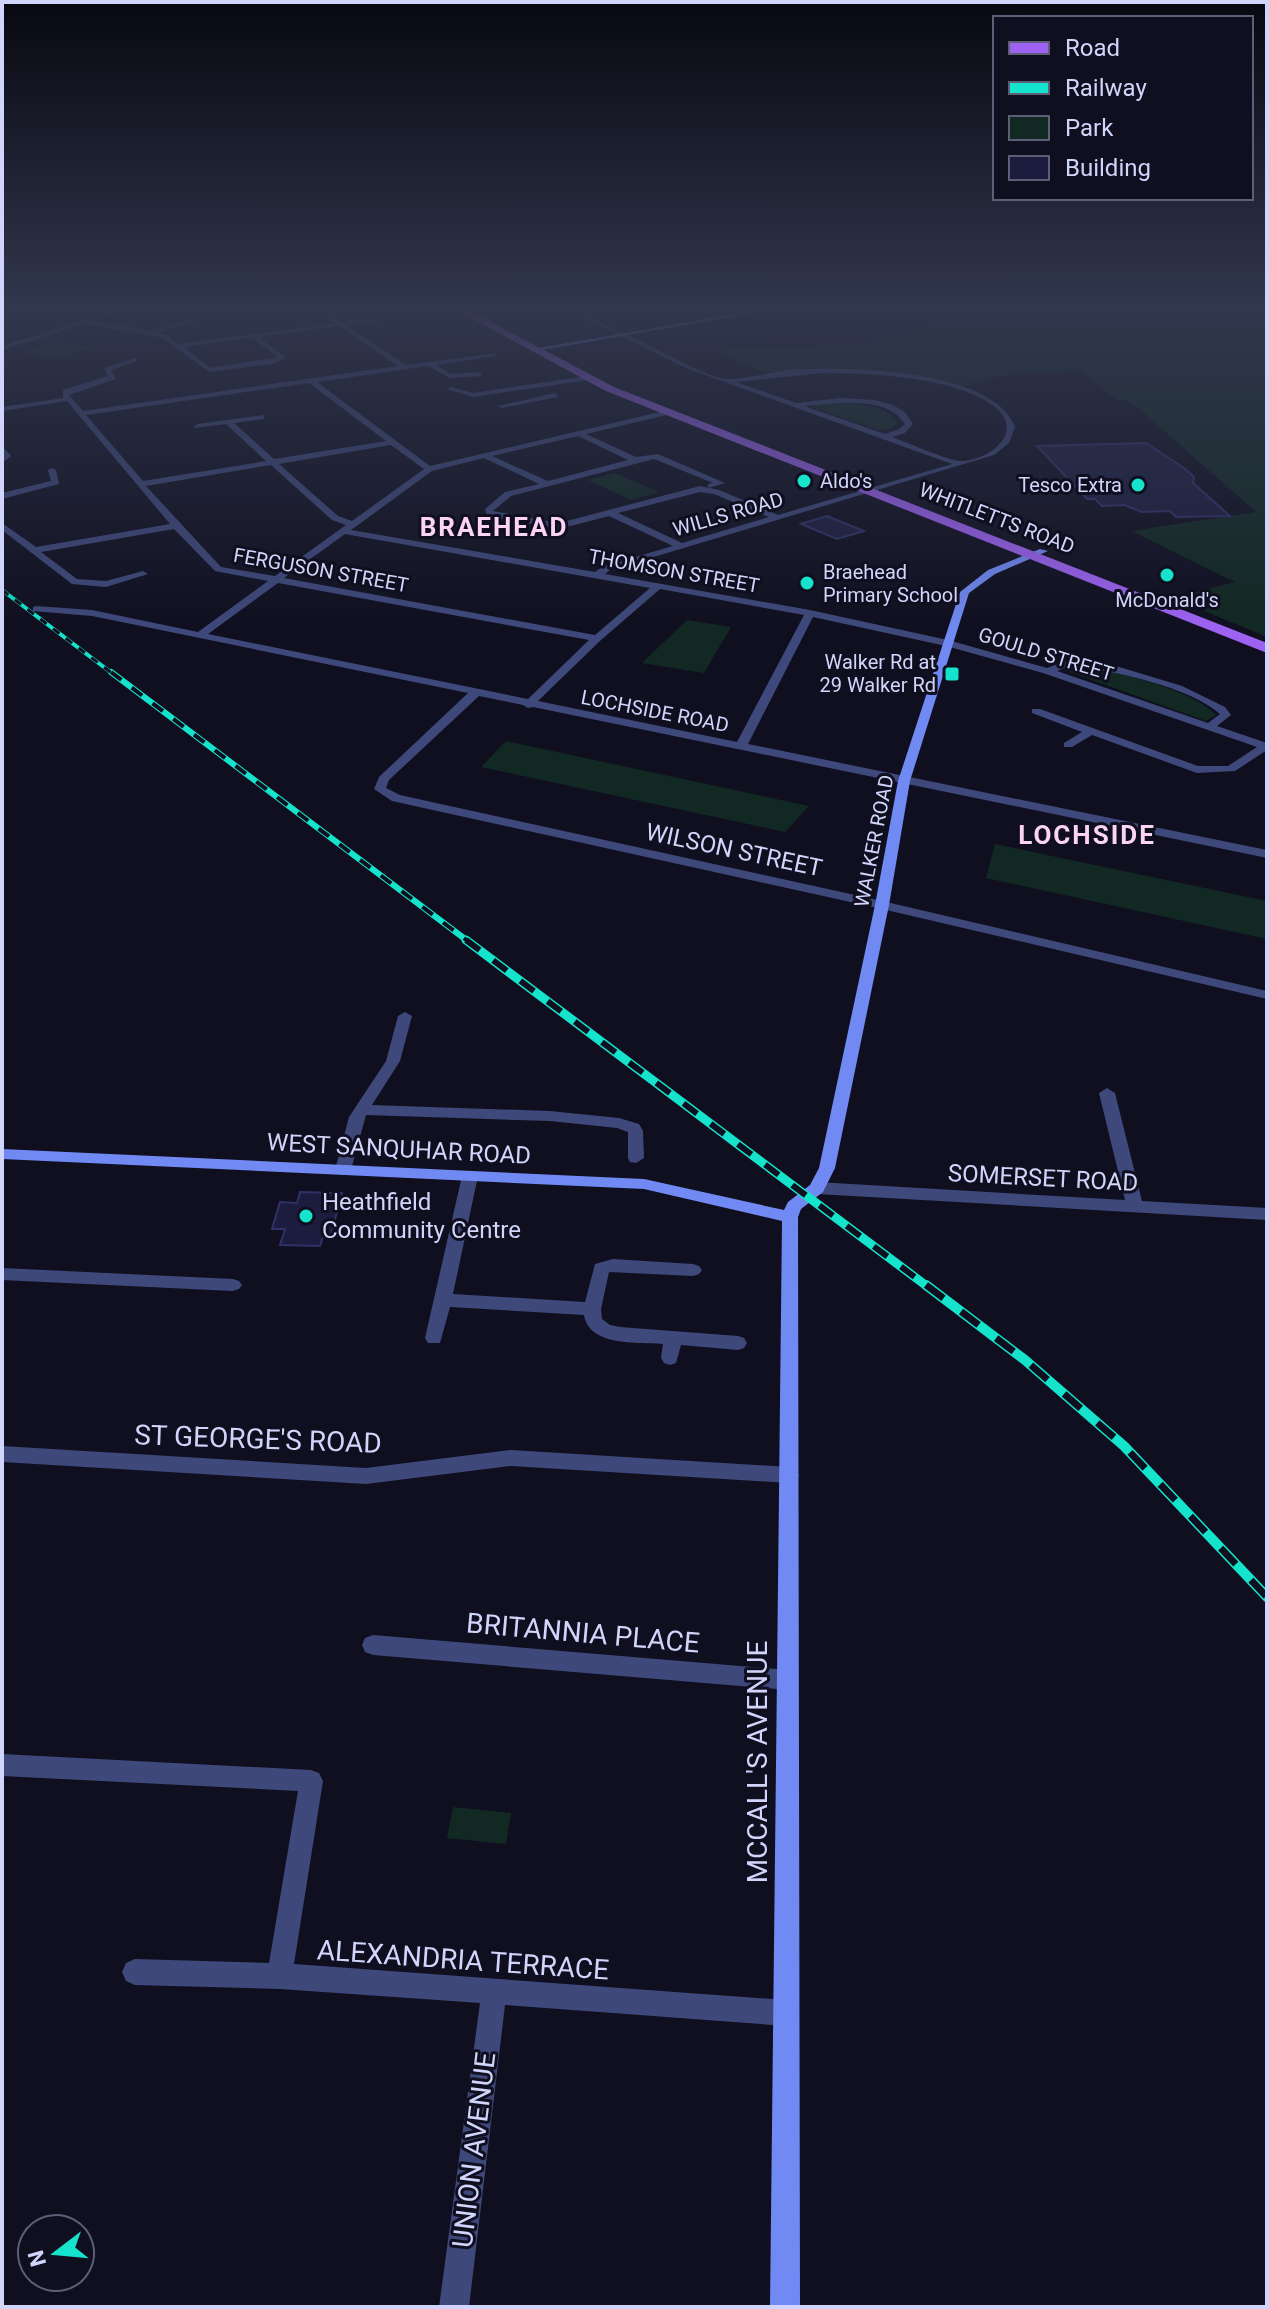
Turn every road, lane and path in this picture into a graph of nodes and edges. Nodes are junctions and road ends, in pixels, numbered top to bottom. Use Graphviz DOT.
graph roads {
  1 [pos="90,413"];
  2 [pos="354,413"];
  3 [pos="665,413"];
  4 [pos="670,413"];
  5 [pos="681,413"];
  6 [pos="817,413"];
  7 [pos="901,413"];
  8 [pos="1005,413"];
  9 [pos="81,414"];
  10 [pos="261,417"];
  11 [pos="228,422"];
  12 [pos="197,426"];
  13 [pos="578,433"];
  14 [pos="885,437"];
  15 [pos="394,442"];
  16 [pos="2,448"];
  17 [pos="485,456"];
  18 [pos="635,460"];
  19 [pos="2,461"];
  20 [pos="273,462"];
  21 [pos="960,464"];
  22 [pos="429,469"];
  23 [pos="52,470"];
  24 [pos="141,484"];
  25 [pos="547,484"];
  26 [pos="706,489"];
  27 [pos="878,490"];
  28 [pos="2,496"];
  29 [pos="610,513"];
  30 [pos="778,518"];
  31 [pos="353,524"];
  32 [pos="2,526"];
  33 [pos="176,526"];
  34 [pos="344,531"];
  35 [pos="681,546"];
  36 [pos="36,550"];
  37 [pos="1039,552"];
  38 [pos="143,574"];
  39 [pos="596,576"];
  40 [pos="277,581"];
  41 [pos="657,587"];
  42 [pos="36,609"];
  43 [pos="810,613"];
  44 [pos="200,635"];
  45 [pos="597,638"];
  46 [pos="948,643"];
  47 [pos="1267,645"];
  48 [pos="1047,671"];
  49 [pos="475,693"];
  50 [pos="528,705"];
  51 [pos="1036,711"];
  52 [pos="1209,727"];
  53 [pos="1089,732"];
  54 [pos="1068,745"];
  55 [pos="741,746"];
  56 [pos="1266,746"];
  57 [pos="904,781"];
  58 [pos="1267,854"];
  59 [pos="882,905"];
  60 [pos="1267,995"];
  61 [pos="405,1016"];
  62 [pos="1107,1093"];
  63 [pos="361,1110"];
  64 [pos="2,1154"];
  65 [pos="636,1158"];
  66 [pos="343,1170"];
  67 [pos="470,1176"];
  68 [pos="817,1188"];
  69 [pos="1135,1206"];
  70 [pos="792,1211"];
  71 [pos="1267,1214"];
  72 [pos="693,1270"];
  73 [pos="2,1274"];
  74 [pos="233,1285"];
  75 [pos="443,1300"];
  76 [pos="592,1309"];
  77 [pos="434,1338"];
  78 [pos="673,1338"];
  79 [pos="738,1343"];
  80 [pos="670,1358"];
  81 [pos="2,1454"];
  82 [pos="789,1475"];
  83 [pos="373,1645"];
  84 [pos="788,1680"];
  85 [pos="2,1765"];
  86 [pos="135,1972"];
  87 [pos="280,1976"];
  88 [pos="494,1993"];
  89 [pos="786,2013"];
  90 [pos="454,2307"];
  91 [pos="785,2307"];
  1 -- 9 [label="street"];
  2 -- 15 [label="street"];
  3 -- 13 [label="street"];
  4 -- 27 [label="main road, WHITLETTS ROAD"];
  5 -- 27 [label="main road, WHITLETTS ROAD"];
  6 -- 14 [label="street"];
  7 -- 14 [label="street"];
  8 -- 21 [label="street, WILLS ROAD"];
  9 -- 24 [label="street, FERGUSON STREET"];
  10 -- 11 [label="street"];
  11 -- 12 [label="street"];
  11 -- 20 [label="street"];
  13 -- 17 [label="street"];
  13 -- 18 [label="street"];
  14 -- 21 [label="street"];
  15 -- 20 [label="street"];
  15 -- 22 [label="street"];
  16 -- 19 [label="street"];
  17 -- 22 [label="street"];
  17 -- 25 [label="street"];
  18 -- 25 [label="street"];
  18 -- 26 [label="street"];
  20 -- 24 [label="street"];
  20 -- 31 [label="street"];
  21 -- 27 [label="street, WILLS ROAD"];
  22 -- 31 [label="street"];
  23 -- 28 [label="street"];
  24 -- 33 [label="street, FERGUSON STREET"];
  25 -- 29 [label="street"];
  26 -- 29 [label="street"];
  26 -- 30 [label="street"];
  27 -- 30 [label="street, WILLS ROAD"];
  27 -- 37 [label="main road, WHITLETTS ROAD"];
  29 -- 35 [label="street"];
  30 -- 35 [label="street, WILLS ROAD"];
  31 -- 34 [label="street"];
  32 -- 36 [label="street"];
  33 -- 36 [label="street"];
  33 -- 40 [label="street, FERGUSON STREET"];
  34 -- 39 [label="street, THOMSON STREET"];
  34 -- 40 [label="street"];
  35 -- 39 [label="street, WILLS ROAD"];
  36 -- 38 [label="street"];
  37 -- 46 [label="street, WALKER ROAD"];
  37 -- 47 [label="main road, WHITLETTS ROAD"];
  39 -- 41 [label="street, THOMSON STREET"];
  40 -- 44 [label="street"];
  40 -- 45 [label="street, FERGUSON STREET"];
  41 -- 43 [label="street, THOMSON STREET"];
  41 -- 45 [label="street"];
  42 -- 44 [label="street, LOCHSIDE ROAD"];
  43 -- 46 [label="street, GOULD STREET"];
  43 -- 55 [label="street"];
  44 -- 49 [label="street, LOCHSIDE ROAD"];
  45 -- 50 [label="street"];
  46 -- 48 [label="street, GOULD STREET"];
  46 -- 57 [label="street, WALKER ROAD"];
  48 -- 52 [label="street, GOULD STREET"];
  48 -- 52 [label="street"];
  49 -- 50 [label="street, LOCHSIDE ROAD"];
  49 -- 59 [label="street, WILSON STREET"];
  50 -- 55 [label="street, LOCHSIDE ROAD"];
  51 -- 53 [label="street"];
  52 -- 56 [label="street, GOULD STREET"];
  53 -- 54 [label="street"];
  53 -- 56 [label="street"];
  55 -- 57 [label="street, LOCHSIDE ROAD"];
  57 -- 58 [label="street, LOCHSIDE ROAD"];
  57 -- 59 [label="street, WALKER ROAD"];
  59 -- 60 [label="street, WILSON STREET"];
  59 -- 68 [label="street, WALKER ROAD"];
  61 -- 63 [label="street"];
  62 -- 69 [label="street"];
  63 -- 65 [label="street"];
  63 -- 66 [label="street"];
  64 -- 66 [label="street, WEST SANQUHAR ROAD"];
  66 -- 67 [label="street, WEST SANQUHAR ROAD"];
  67 -- 70 [label="street, WEST SANQUHAR ROAD"];
  67 -- 75 [label="street"];
  68 -- 69 [label="street, SOMERSET ROAD"];
  68 -- 70 [label="street"];
  69 -- 71 [label="street, SOMERSET ROAD"];
  70 -- 82 [label="street, MCCALL'S AVENUE"];
  72 -- 76 [label="street"];
  73 -- 74 [label="street"];
  75 -- 76 [label="street"];
  75 -- 77 [label="street"];
  76 -- 78 [label="street"];
  78 -- 79 [label="street"];
  78 -- 80 [label="street"];
  81 -- 82 [label="street, ST GEORGE'S ROAD"];
  82 -- 84 [label="street, MCCALL'S AVENUE"];
  83 -- 84 [label="street, BRITANNIA PLACE"];
  84 -- 89 [label="street, MCCALL'S AVENUE"];
  85 -- 87 [label="street"];
  86 -- 87 [label="street, ALEXANDRIA TERRACE"];
  87 -- 88 [label="street, ALEXANDRIA TERRACE"];
  88 -- 89 [label="street, ALEXANDRIA TERRACE"];
  88 -- 90 [label="street, UNION AVENUE"];
  89 -- 91 [label="street, MCCALL'S AVENUE"];
}
